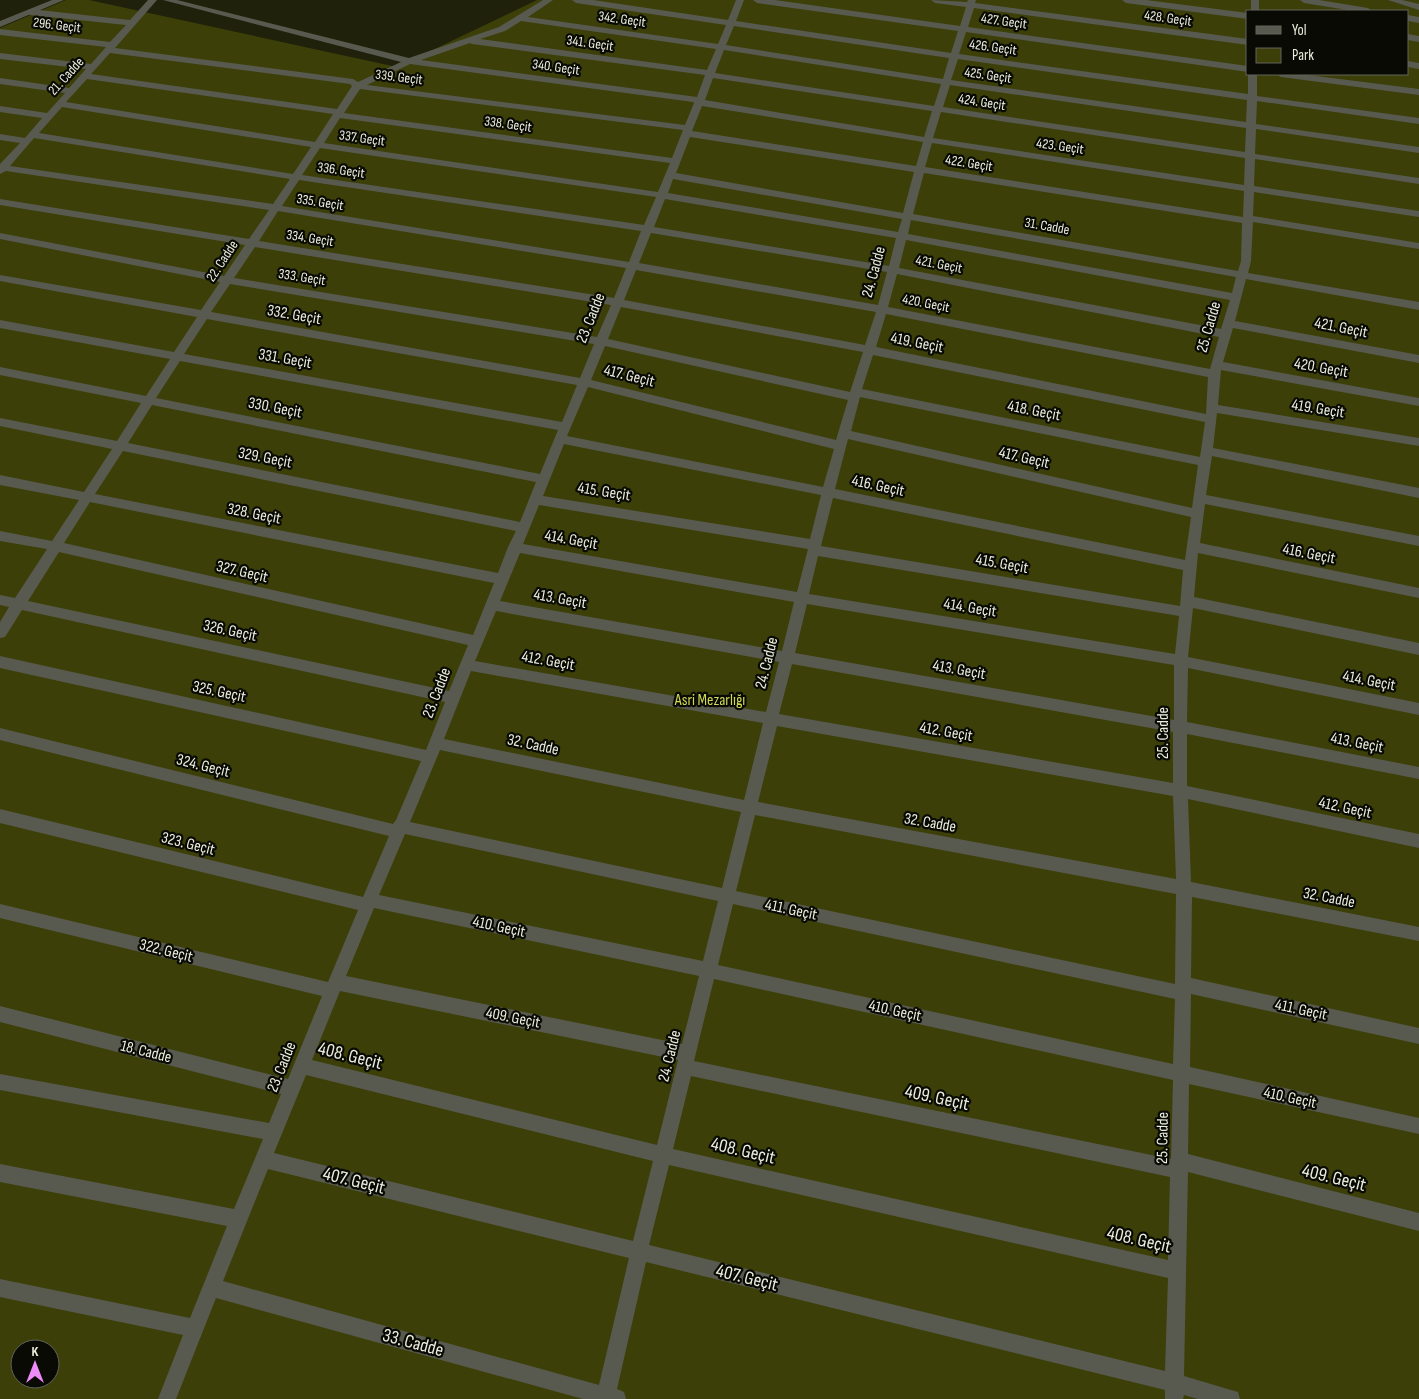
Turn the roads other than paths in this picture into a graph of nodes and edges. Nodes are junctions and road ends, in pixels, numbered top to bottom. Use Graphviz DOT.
graph roads {
  1 [pos="60,0"];
  2 [pos="153,0"];
  3 [pos="167,0"];
  4 [pos="549,0"];
  5 [pos="576,0"];
  6 [pos="740,0"];
  7 [pos="757,0"];
  8 [pos="935,0"];
  9 [pos="1126,0"];
  10 [pos="1304,0"];
  11 [pos="1392,0"];
  12 [pos="971,3"];
  13 [pos="1419,7"];
  14 [pos="1362,10"];
  15 [pos="30,12"];
  16 [pos="1246,16"];
  17 [pos="520,18"];
  18 [pos="731,22"];
  19 [pos="131,23"];
  20 [pos="0,24"];
  21 [pos="962,29"];
  22 [pos="0,32"];
  23 [pos="466,40"];
  24 [pos="1246,42"];
  25 [pos="721,47"];
  26 [pos="109,48"];
  27 [pos="0,56"];
  28 [pos="954,56"];
  29 [pos="409,61"];
  30 [pos="92,67"];
  31 [pos="1246,69"];
  32 [pos="710,74"];
  33 [pos="1253,75"];
  34 [pos="1289,75"];
  35 [pos="84,76"];
  36 [pos="0,81"];
  37 [pos="946,82"];
  38 [pos="357,86"];
  39 [pos="71,91"];
  40 [pos="1419,92"];
  41 [pos="1252,96"];
  42 [pos="699,101"];
  43 [pos="59,104"];
  44 [pos="0,109"];
  45 [pos="938,109"];
  46 [pos="338,113"];
  47 [pos="49,116"];
  48 [pos="1419,121"];
  49 [pos="1252,126"];
  50 [pos="687,130"];
  51 [pos="0,137"];
  52 [pos="30,138"];
  53 [pos="928,140"];
  54 [pos="317,145"];
  55 [pos="1419,150"];
  56 [pos="1250,157"];
  57 [pos="675,161"];
  58 [pos="1,169"];
  59 [pos="921,169"];
  60 [pos="670,175"];
  61 [pos="296,177"];
  62 [pos="1419,181"];
  63 [pos="1249,188"];
  64 [pos="661,195"];
  65 [pos="0,202"];
  66 [pos="275,208"];
  67 [pos="1419,214"];
  68 [pos="908,215"];
  69 [pos="1248,220"];
  70 [pos="646,229"];
  71 [pos="0,236"];
  72 [pos="901,236"];
  73 [pos="252,242"];
  74 [pos="1419,246"];
  75 [pos="631,266"];
  76 [pos="893,270"];
  77 [pos="1242,274"];
  78 [pos="0,278"];
  79 [pos="228,280"];
  80 [pos="1236,297"];
  81 [pos="616,302"];
  82 [pos="1419,306"];
  83 [pos="882,310"];
  84 [pos="203,316"];
  85 [pos="0,324"];
  86 [pos="1227,328"];
  87 [pos="600,341"];
  88 [pos="870,350"];
  89 [pos="177,356"];
  90 [pos="1419,359"];
  91 [pos="1215,370"];
  92 [pos="0,371"];
  93 [pos="583,382"];
  94 [pos="855,395"];
  95 [pos="150,399"];
  96 [pos="1419,402"];
  97 [pos="1211,413"];
  98 [pos="0,422"];
  99 [pos="561,433"];
  100 [pos="842,440"];
  101 [pos="1419,442"];
  102 [pos="122,446"];
  103 [pos="1205,457"];
  104 [pos="543,479"];
  105 [pos="0,480"];
  106 [pos="828,492"];
  107 [pos="1419,493"];
  108 [pos="87,497"];
  109 [pos="1200,498"];
  110 [pos="534,499"];
  111 [pos="1197,514"];
  112 [pos="522,527"];
  113 [pos="0,536"];
  114 [pos="1419,541"];
  115 [pos="55,546"];
  116 [pos="514,547"];
  117 [pos="1193,547"];
  118 [pos="814,548"];
  119 [pos="1190,566"];
  120 [pos="501,579"];
  121 [pos="1419,593"];
  122 [pos="802,598"];
  123 [pos="0,600"];
  124 [pos="20,604"];
  125 [pos="491,604"];
  126 [pos="1185,607"];
  127 [pos="0,633"];
  128 [pos="476,641"];
  129 [pos="1419,649"];
  130 [pos="786,656"];
  131 [pos="1180,661"];
  132 [pos="0,662"];
  133 [pos="466,665"];
  134 [pos="453,698"];
  135 [pos="1419,709"];
  136 [pos="771,719"];
  137 [pos="1180,727"];
  138 [pos="0,734"];
  139 [pos="436,743"];
  140 [pos="430,757"];
  141 [pos="1419,772"];
  142 [pos="1180,791"];
  143 [pos="748,807"];
  144 [pos="0,816"];
  145 [pos="399,829"];
  146 [pos="1419,841"];
  147 [pos="1184,888"];
  148 [pos="727,896"];
  149 [pos="369,903"];
  150 [pos="0,911"];
  151 [pos="1419,934"];
  152 [pos="708,970"];
  153 [pos="334,986"];
  154 [pos="1183,988"];
  155 [pos="0,1014"];
  156 [pos="1419,1036"];
  157 [pos="688,1060"];
  158 [pos="302,1066"];
  159 [pos="1181,1074"];
  160 [pos="0,1082"];
  161 [pos="293,1089"];
  162 [pos="1419,1126"];
  163 [pos="274,1133"];
  164 [pos="663,1154"];
  165 [pos="264,1159"];
  166 [pos="1180,1165"];
  167 [pos="0,1173"];
  168 [pos="239,1219"];
  169 [pos="1419,1222"];
  170 [pos="640,1251"];
  171 [pos="1178,1271"];
  172 [pos="210,1287"];
  173 [pos="0,1288"];
  174 [pos="195,1328"];
  175 [pos="1175,1391"];
  176 [pos="609,1398"];
  177 [pos="167,1399"];
  178 [pos="1231,1399"];
  1 -- 15 [label="street"];
  2 -- 19 [label="street, 21. Cadde"];
  3 -- 29 [label="street, 340. Geçit"];
  4 -- 17 [label="street, 22. Cadde"];
  5 -- 18 [label="street, 426. Geçit"];
  6 -- 18 [label="street, 23. Cadde"];
  7 -- 21 [label="street, 427. Geçit"];
  8 -- 12 [label="street, 428. Geçit"];
  9 -- 16 [label="street"];
  10 -- 14 [label="street"];
  11 -- 13 [label="street"];
  12 -- 21 [label="street, 24. Cadde"];
  12 -- 24 [label="street, 428. Geçit"];
  15 -- 19 [label="street"];
  15 -- 20 [label="street"];
  17 -- 23 [label="street, 22. Cadde"];
  17 -- 25 [label="street, 342. Geçit"];
  18 -- 25 [label="street, 23. Cadde"];
  18 -- 28 [label="street, 426. Geçit"];
  19 -- 26 [label="street, 21. Cadde"];
  21 -- 28 [label="street, 24. Cadde"];
  21 -- 31 [label="street, 427. Geçit"];
  22 -- 26 [label="street, 296. Geçit"];
  23 -- 29 [label="street, 22. Cadde"];
  23 -- 32 [label="street, 341. Geçit"];
  25 -- 32 [label="street, 23. Cadde"];
  25 -- 37 [label="street, 425. Geçit"];
  26 -- 30 [label="street, 21. Cadde"];
  26 -- 38 [label="street, 339. Geçit"];
  27 -- 30 [label="street"];
  28 -- 37 [label="street, 24. Cadde"];
  28 -- 41 [label="street, 426. Geçit"];
  29 -- 38 [label="street, 22. Cadde"];
  29 -- 42 [label="street, 340. Geçit"];
  30 -- 35 [label="street, 21. Cadde"];
  32 -- 42 [label="street, 23. Cadde"];
  32 -- 45 [label="street, 424. Geçit"];
  33 -- 41 [label="street, 25. Cadde"];
  34 -- 40 [label="street"];
  35 -- 39 [label="street, 21. Cadde"];
  35 -- 46 [label="street, 338. Geçit"];
  36 -- 39 [label="street"];
  37 -- 45 [label="street, 24. Cadde"];
  37 -- 49 [label="street, 425. Geçit"];
  38 -- 46 [label="street, 22. Cadde"];
  38 -- 50 [label="street, 339. Geçit"];
  39 -- 43 [label="street, 21. Cadde"];
  41 -- 48 [label="street, 426. Geçit"];
  41 -- 49 [label="street, 25. Cadde"];
  42 -- 50 [label="street, 23. Cadde"];
  42 -- 53 [label="street, 423. Geçit"];
  43 -- 47 [label="street, 21. Cadde"];
  43 -- 54 [label="street, 337. Geçit"];
  44 -- 47 [label="street"];
  45 -- 53 [label="street, 24. Cadde"];
  45 -- 56 [label="street, 424. Geçit"];
  46 -- 54 [label="street, 22. Cadde"];
  46 -- 57 [label="street, 338. Geçit"];
  47 -- 52 [label="street, 21. Cadde"];
  49 -- 55 [label="street, 425. Geçit"];
  49 -- 56 [label="street, 25. Cadde"];
  50 -- 57 [label="street, 23. Cadde"];
  50 -- 59 [label="street, 422. Geçit"];
  51 -- 52 [label="street, 336. Geçit"];
  52 -- 58 [label="street, 21. Cadde"];
  52 -- 61 [label="street, 336. Geçit"];
  53 -- 59 [label="street, 24. Cadde"];
  53 -- 63 [label="street, 423. Geçit"];
  54 -- 61 [label="street, 22. Cadde"];
  54 -- 64 [label="street, 337. Geçit"];
  56 -- 62 [label="street, 424. Geçit"];
  56 -- 63 [label="street, 25. Cadde"];
  57 -- 60 [label="street, 23. Cadde"];
  58 -- 66 [label="street, 335. Geçit"];
  59 -- 68 [label="street, 24. Cadde"];
  59 -- 69 [label="street, 422. Geçit"];
  60 -- 64 [label="street, 23. Cadde"];
  60 -- 68 [label="street, 31. Cadde"];
  61 -- 66 [label="street, 22. Cadde"];
  61 -- 70 [label="street, 336. Geçit"];
  63 -- 67 [label="street, 423. Geçit"];
  63 -- 69 [label="street, 25. Cadde"];
  64 -- 70 [label="street, 23. Cadde"];
  64 -- 72 [label="street, 337. Geçit"];
  65 -- 73 [label="street, 334. Geçit"];
  66 -- 73 [label="street, 22. Cadde"];
  66 -- 75 [label="street, 335. Geçit"];
  68 -- 72 [label="street, 24. Cadde"];
  68 -- 77 [label="street, 31. Cadde"];
  69 -- 74 [label="street, 422. Geçit"];
  69 -- 77 [label="street, 25. Cadde"];
  70 -- 75 [label="street, 23. Cadde"];
  70 -- 76 [label="street, 421. Geçit"];
  71 -- 79 [label="street, 333. Geçit"];
  72 -- 76 [label="street, 24. Cadde"];
  72 -- 80 [label="street, 337. Geçit"];
  73 -- 79 [label="street, 22. Cadde"];
  73 -- 81 [label="street, 334. Geçit"];
  75 -- 81 [label="street, 23. Cadde"];
  75 -- 83 [label="street, 420. Geçit"];
  76 -- 83 [label="street, 24. Cadde"];
  76 -- 86 [label="street, 421. Geçit"];
  77 -- 80 [label="street, 25. Cadde"];
  77 -- 82 [label="street, 31. Cadde"];
  78 -- 84 [label="street, 332. Geçit"];
  79 -- 84 [label="street, 22. Cadde"];
  79 -- 87 [label="street, 333. Geçit"];
  80 -- 86 [label="street, 25. Cadde"];
  81 -- 87 [label="street, 23. Cadde"];
  81 -- 88 [label="street, 419. Geçit"];
  83 -- 88 [label="street, 24. Cadde"];
  83 -- 91 [label="street, 420. Geçit"];
  84 -- 89 [label="street, 22. Cadde"];
  84 -- 93 [label="street, 332. Geçit"];
  85 -- 89 [label="street, 331. Geçit"];
  86 -- 90 [label="street, 421. Geçit"];
  86 -- 91 [label="street, 25. Cadde"];
  87 -- 93 [label="street, 23. Cadde"];
  87 -- 94 [label="street, 418. Geçit"];
  88 -- 94 [label="street, 24. Cadde"];
  88 -- 97 [label="street, 419. Geçit"];
  89 -- 95 [label="street, 22. Cadde"];
  89 -- 99 [label="street, 331. Geçit"];
  91 -- 96 [label="street, 420. Geçit"];
  91 -- 97 [label="street, 25. Cadde"];
  92 -- 95 [label="lane, 330. Geçit"];
  93 -- 99 [label="street, 23. Cadde"];
  93 -- 100 [label="street, 417. Geçit"];
  94 -- 100 [label="street, 24. Cadde"];
  94 -- 103 [label="street, 418. Geçit"];
  95 -- 102 [label="street, 22. Cadde"];
  95 -- 104 [label="lane, 330. Geçit"];
  97 -- 101 [label="street, 419. Geçit"];
  97 -- 103 [label="street, 25. Cadde"];
  98 -- 102 [label="street, 329. Geçit"];
  99 -- 104 [label="street, 23. Cadde"];
  99 -- 106 [label="street, 416. Geçit"];
  100 -- 106 [label="street, 24. Cadde"];
  100 -- 111 [label="street, 417. Geçit"];
  102 -- 108 [label="street, 22. Cadde"];
  102 -- 112 [label="street, 329. Geçit"];
  103 -- 107 [label="street, 418. Geçit"];
  103 -- 109 [label="street, 25. Cadde"];
  104 -- 110 [label="street, 23. Cadde"];
  105 -- 108 [label="street, 328. Geçit"];
  106 -- 118 [label="street, 24. Cadde"];
  106 -- 119 [label="street, 416. Geçit"];
  108 -- 115 [label="street, 22. Cadde"];
  108 -- 120 [label="street, 328. Geçit"];
  109 -- 111 [label="street, 25. Cadde"];
  109 -- 114 [label="street"];
  110 -- 112 [label="street, 23. Cadde"];
  110 -- 118 [label="street, 415. Geçit"];
  111 -- 117 [label="street, 25. Cadde"];
  112 -- 116 [label="street, 23. Cadde"];
  113 -- 115 [label="street, 327. Geçit"];
  115 -- 124 [label="street, 22. Cadde"];
  115 -- 128 [label="street, 327. Geçit"];
  116 -- 120 [label="street, 23. Cadde"];
  116 -- 122 [label="street, 414. Geçit"];
  117 -- 119 [label="street, 25. Cadde"];
  117 -- 121 [label="street, 416. Geçit"];
  118 -- 122 [label="street, 24. Cadde"];
  118 -- 126 [label="street, 415. Geçit"];
  119 -- 126 [label="street, 25. Cadde"];
  120 -- 125 [label="street, 23. Cadde"];
  122 -- 130 [label="street, 24. Cadde"];
  122 -- 131 [label="street, 414. Geçit"];
  123 -- 124 [label="street, 326. Geçit"];
  124 -- 127 [label="street, 22. Cadde"];
  124 -- 134 [label="street, 326. Geçit"];
  125 -- 128 [label="street, 23. Cadde"];
  125 -- 130 [label="street, 413. Geçit"];
  126 -- 129 [label="street, 415. Geçit"];
  126 -- 131 [label="street, 25. Cadde"];
  128 -- 133 [label="street, 23. Cadde"];
  130 -- 136 [label="street, 24. Cadde"];
  130 -- 137 [label="street, 413. Geçit"];
  131 -- 135 [label="street, 414. Geçit"];
  131 -- 137 [label="street, 25. Cadde"];
  132 -- 140 [label="street, 325. Geçit"];
  133 -- 134 [label="street, 23. Cadde"];
  133 -- 136 [label="street, 412. Geçit"];
  134 -- 139 [label="street, 23. Cadde"];
  136 -- 142 [label="street, 412. Geçit"];
  136 -- 143 [label="street, 24. Cadde"];
  137 -- 141 [label="street, 413. Geçit"];
  137 -- 142 [label="street, 25. Cadde"];
  138 -- 145 [label="street, 324. Geçit"];
  139 -- 140 [label="street, 23. Cadde"];
  139 -- 143 [label="street, 32. Cadde"];
  140 -- 145 [label="street, 23. Cadde"];
  142 -- 146 [label="street, 412. Geçit"];
  142 -- 147 [label="street, 25. Cadde"];
  143 -- 147 [label="street, 32. Cadde"];
  143 -- 148 [label="street, 24. Cadde"];
  144 -- 149 [label="street, 323. Geçit"];
  145 -- 148 [label="street, 411. Geçit"];
  145 -- 149 [label="street, 23. Cadde"];
  147 -- 151 [label="street, 32. Cadde"];
  147 -- 154 [label="street, 25. Cadde"];
  148 -- 152 [label="street, 24. Cadde"];
  148 -- 154 [label="street, 411. Geçit"];
  149 -- 152 [label="street, 410. Geçit"];
  149 -- 153 [label="street, 23. Cadde"];
  150 -- 153 [label="street, 322. Geçit"];
  152 -- 157 [label="street, 24. Cadde"];
  152 -- 159 [label="street, 410. Geçit"];
  153 -- 157 [label="street, 409. Geçit"];
  153 -- 158 [label="street, 23. Cadde"];
  154 -- 156 [label="street, 411. Geçit"];
  154 -- 159 [label="street, 25. Cadde"];
  155 -- 161 [label="street, 18. Cadde"];
  157 -- 164 [label="street, 24. Cadde"];
  157 -- 166 [label="street, 409. Geçit"];
  158 -- 161 [label="street, 23. Cadde"];
  158 -- 164 [label="street, 408. Geçit"];
  159 -- 162 [label="street, 410. Geçit"];
  159 -- 166 [label="street, 25. Cadde"];
  160 -- 163 [label="street"];
  161 -- 163 [label="street, 23. Cadde"];
  163 -- 165 [label="street, 23. Cadde"];
  164 -- 170 [label="street, 24. Cadde"];
  164 -- 171 [label="street, 408. Geçit"];
  165 -- 168 [label="street, 23. Cadde"];
  165 -- 170 [label="street, 407. Geçit"];
  166 -- 169 [label="street, 409. Geçit"];
  166 -- 171 [label="street, 25. Cadde"];
  167 -- 168 [label="street"];
  168 -- 172 [label="street, 23. Cadde"];
  170 -- 175 [label="street, 407. Geçit"];
  170 -- 176 [label="street, 24. Cadde"];
  171 -- 175 [label="street, 25. Cadde"];
  172 -- 174 [label="street, 23. Cadde"];
  172 -- 176 [label="street, 33. Cadde"];
  173 -- 174 [label="street"];
  174 -- 177 [label="street, 23. Cadde"];
  175 -- 178 [label="street, 407. Geçit"];
}
